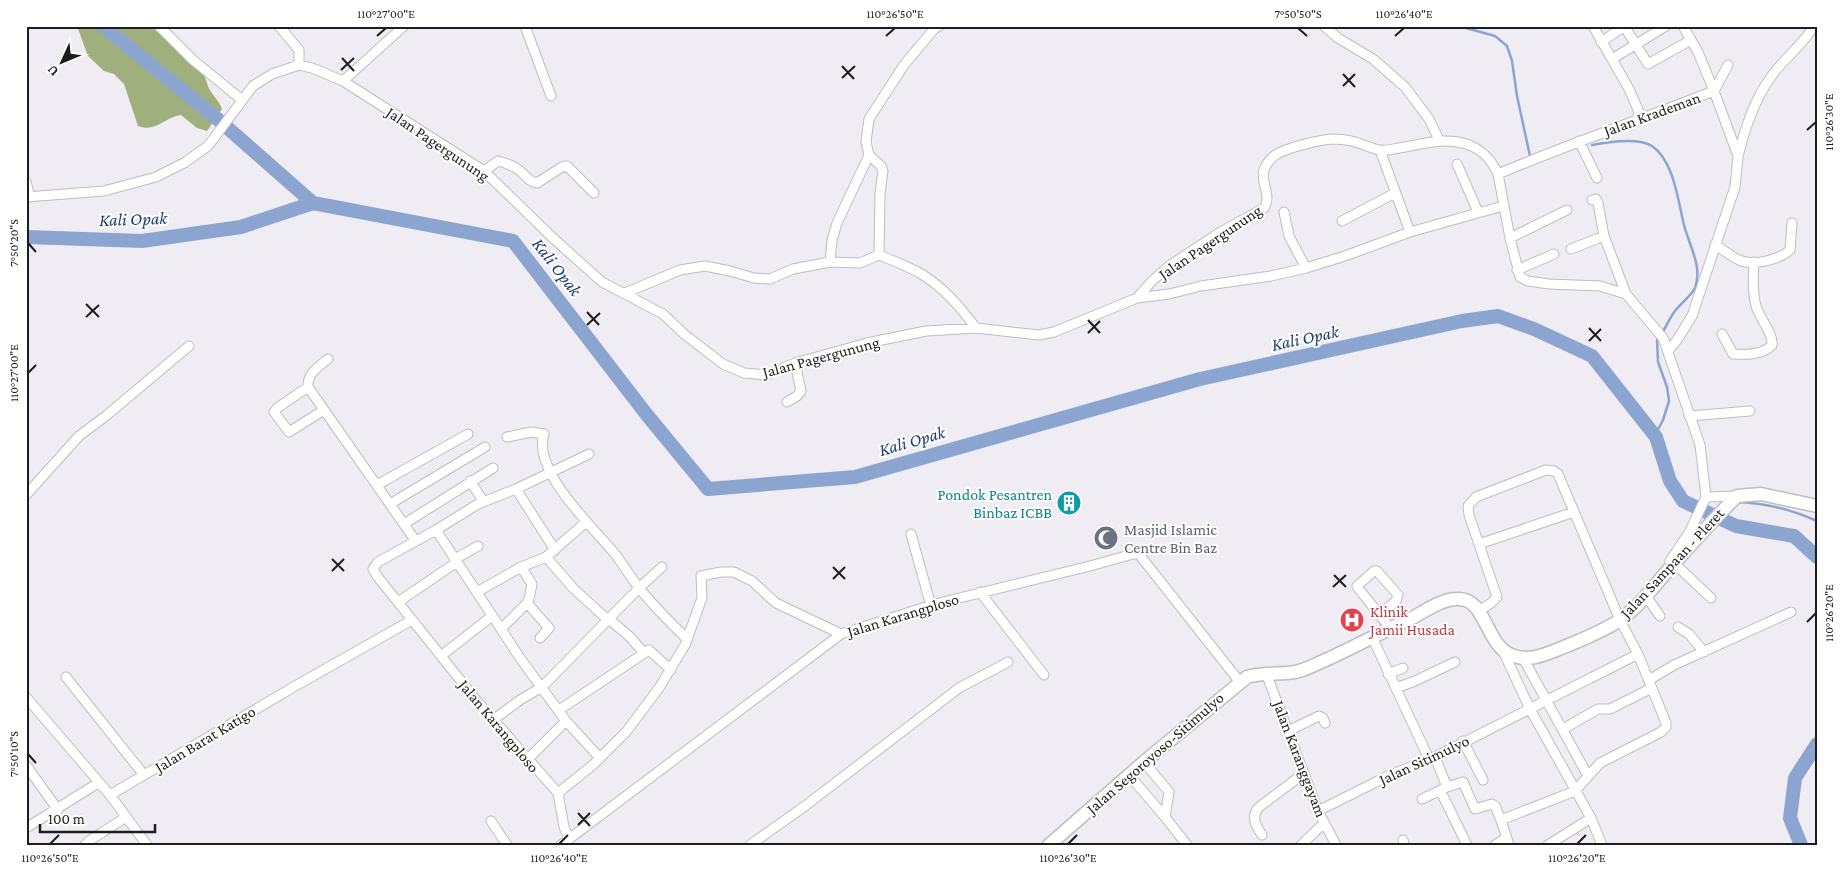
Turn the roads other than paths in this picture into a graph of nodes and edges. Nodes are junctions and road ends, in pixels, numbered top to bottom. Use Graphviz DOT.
graph roads {
  1 [pos="158,26"];
  2 [pos="279,26"];
  3 [pos="525,26"];
  4 [pos="939,26"];
  5 [pos="1324,26"];
  6 [pos="1593,26"];
  7 [pos="1625,26"];
  8 [pos="1666,26"];
  9 [pos="1682,26"];
  10 [pos="1814,26"];
  11 [pos="399,28"];
  12 [pos="1691,40"];
  13 [pos="1601,42"];
  14 [pos="1635,45"];
  15 [pos="1612,59"];
  16 [pos="299,65"];
  17 [pos="1728,66"];
  18 [pos="343,81"];
  19 [pos="1714,91"];
  20 [pos="550,96"];
  21 [pos="242,100"];
  22 [pos="1637,121"];
  23 [pos="1439,140"];
  24 [pos="1579,141"];
  25 [pos="1380,150"];
  26 [pos="869,155"];
  27 [pos="1738,156"];
  28 [pos="1457,164"];
  29 [pos="484,172"];
  30 [pos="1498,174"];
  31 [pos="1597,178"];
  32 [pos="26,182"];
  33 [pos="594,193"];
  34 [pos="1395,193"];
  35 [pos="28,197"];
  36 [pos="1592,200"];
  37 [pos="1503,206"];
  38 [pos="1567,210"];
  39 [pos="1284,212"];
  40 [pos="1478,212"];
  41 [pos="1342,221"];
  42 [pos="1792,223"];
  43 [pos="1410,232"];
  44 [pos="1604,236"];
  45 [pos="1510,238"];
  46 [pos="1715,245"];
  47 [pos="1572,248"];
  48 [pos="1554,254"];
  49 [pos="879,255"];
  50 [pos="830,262"];
  51 [pos="1754,262"];
  52 [pos="1306,268"];
  53 [pos="1517,270"];
  54 [pos="625,293"];
  55 [pos="1626,294"];
  56 [pos="1137,298"];
  57 [pos="976,328"];
  58 [pos="1722,334"];
  59 [pos="189,346"];
  60 [pos="1669,350"];
  61 [pos="328,359"];
  62 [pos="794,363"];
  63 [pos="308,387"];
  64 [pos="787,402"];
  65 [pos="324,410"];
  66 [pos="1750,411"];
  67 [pos="1689,416"];
  68 [pos="468,434"];
  69 [pos="507,437"];
  70 [pos="485,447"];
  71 [pos="589,454"];
  72 [pos="493,468"];
  73 [pos="551,472"];
  74 [pos="470,481"];
  75 [pos="377,485"];
  76 [pos="516,489"];
  77 [pos="26,495"];
  78 [pos="1704,500"];
  79 [pos="1733,500"];
  80 [pos="484,502"];
  81 [pos="390,504"];
  82 [pos="1817,506"];
  83 [pos="1574,512"];
  84 [pos="586,522"];
  85 [pos="404,524"];
  86 [pos="436,530"];
  87 [pos="1694,533"];
  88 [pos="911,534"];
  89 [pos="416,540"];
  90 [pos="1479,544"];
  91 [pos="478,546"];
  92 [pos="555,550"];
  93 [pos="546,557"];
  94 [pos="456,560"];
  95 [pos="1674,563"];
  96 [pos="521,567"];
  97 [pos="662,567"];
  98 [pos="639,588"];
  99 [pos="1650,591"];
  100 [pos="477,592"];
  101 [pos="980,592"];
  102 [pos="1711,598"];
  103 [pos="398,602"];
  104 [pos="527,603"];
  105 [pos="930,606"];
  106 [pos="1479,611"];
  107 [pos="1791,612"];
  108 [pos="1379,614"];
  109 [pos="492,616"];
  110 [pos="1660,616"];
  111 [pos="412,620"];
  112 [pos="610,620"];
  113 [pos="1620,620"];
  114 [pos="1678,627"];
  115 [pos="502,628"];
  116 [pos="1391,628"];
  117 [pos="840,634"];
  118 [pos="540,638"];
  119 [pos="1372,638"];
  120 [pos="688,639"];
  121 [pos="1503,651"];
  122 [pos="1704,652"];
  123 [pos="644,653"];
  124 [pos="1638,654"];
  125 [pos="441,656"];
  126 [pos="1523,658"];
  127 [pos="1008,662"];
  128 [pos="1455,662"];
  129 [pos="1403,668"];
  130 [pos="670,670"];
  131 [pos="1266,673"];
  132 [pos="1388,674"];
  133 [pos="1044,675"];
  134 [pos="66,677"];
  135 [pos="1239,681"];
  136 [pos="1650,684"];
  137 [pos="542,687"];
  138 [pos="1396,688"];
  139 [pos="26,697"];
  140 [pos="1546,700"];
  141 [pos="1530,709"];
  142 [pos="559,710"];
  143 [pos="493,720"];
  144 [pos="566,721"];
  145 [pos="1325,723"];
  146 [pos="1563,729"];
  147 [pos="1288,731"];
  148 [pos="1463,741"];
  149 [pos="600,758"];
  150 [pos="1432,758"];
  151 [pos="528,760"];
  152 [pos="1144,762"];
  153 [pos="26,765"];
  154 [pos="1303,774"];
  155 [pos="144,775"];
  156 [pos="1129,775"];
  157 [pos="1483,780"];
  158 [pos="98,783"];
  159 [pos="1581,784"];
  160 [pos="1443,789"];
  161 [pos="558,793"];
  162 [pos="110,795"];
  163 [pos="1422,799"];
  164 [pos="58,810"];
  165 [pos="1318,811"];
  166 [pos="126,817"];
  167 [pos="1165,817"];
  168 [pos="1590,818"];
  169 [pos="1501,820"];
  170 [pos="491,822"];
  171 [pos="1324,823"];
  172 [pos="26,828"];
  173 [pos="1262,835"];
  174 [pos="565,842"];
  175 [pos="1507,842"];
  176 [pos="85,845"];
  177 [pos="146,845"];
  178 [pos="507,845"];
  179 [pos="750,845"];
  180 [pos="1049,845"];
  181 [pos="1187,845"];
  182 [pos="1301,845"];
  183 [pos="1336,845"];
  184 [pos="1467,845"];
  185 [pos="1495,845"];
  186 [pos="1548,845"];
  187 [pos="1602,845"];
  1 -- 21 [label="street"];
  2 -- 16 [label="street"];
  3 -- 20 [label="street"];
  4 -- 26 [label="street"];
  5 -- 23 [label="street"];
  6 -- 13 [label="street"];
  7 -- 13 [label="street"];
  7 -- 14 [label="street"];
  8 -- 14 [label="street"];
  9 -- 12 [label="street"];
  10 -- 27 [label="street"];
  11 -- 18 [label="street"];
  12 -- 14 [label="street"];
  12 -- 19 [label="street"];
  13 -- 15 [label="street"];
  14 -- 15 [label="street"];
  15 -- 22 [label="street"];
  16 -- 18 [label="street, Jalan Pagergunung"];
  16 -- 21 [label="street"];
  17 -- 19 [label="street"];
  18 -- 29 [label="street, Jalan Pagergunung"];
  19 -- 22 [label="street, Jalan Krademan"];
  19 -- 27 [label="street, Jalan Krademan"];
  21 -- 35 [label="street"];
  22 -- 24 [label="street, Jalan Krademan"];
  23 -- 25 [label="street, Jalan Pagergunung"];
  23 -- 30 [label="street, Jalan Pagergunung"];
  24 -- 30 [label="street, Jalan Krademan"];
  24 -- 31 [label="street"];
  25 -- 34 [label="street"];
  25 -- 56 [label="street, Jalan Pagergunung"];
  26 -- 49 [label="street"];
  26 -- 50 [label="street"];
  27 -- 46 [label="street, Jalan Krademan"];
  28 -- 40 [label="street"];
  29 -- 33 [label="street"];
  29 -- 54 [label="street, Jalan Pagergunung"];
  30 -- 37 [label="street, Jalan Pagergunung"];
  32 -- 35 [label="street"];
  34 -- 41 [label="street"];
  34 -- 43 [label="street"];
  36 -- 44 [label="street"];
  37 -- 40 [label="street"];
  37 -- 45 [label="street, Jalan Pagergunung"];
  38 -- 45 [label="street"];
  39 -- 52 [label="street"];
  40 -- 43 [label="street"];
  42 -- 51 [label="street"];
  43 -- 52 [label="street"];
  44 -- 47 [label="street"];
  44 -- 55 [label="street"];
  45 -- 53 [label="street, Jalan Pagergunung"];
  46 -- 51 [label="street"];
  46 -- 60 [label="street, Jalan Krademan"];
  48 -- 53 [label="street"];
  49 -- 50 [label="street"];
  49 -- 57 [label="street"];
  50 -- 54 [label="street"];
  51 -- 58 [label="street"];
  52 -- 56 [label="street"];
  53 -- 55 [label="street"];
  54 -- 62 [label="street, Jalan Pagergunung"];
  55 -- 60 [label="street"];
  56 -- 57 [label="street, Jalan Pagergunung"];
  57 -- 62 [label="street, Jalan Pagergunung"];
  59 -- 77 [label="street"];
  60 -- 67 [label="street"];
  61 -- 63 [label="street"];
  62 -- 64 [label="street"];
  63 -- 65 [label="street"];
  63 -- 65 [label="street"];
  65 -- 75 [label="street"];
  66 -- 67 [label="street"];
  67 -- 78 [label="street"];
  68 -- 75 [label="street"];
  69 -- 73 [label="street"];
  70 -- 81 [label="street"];
  71 -- 73 [label="street"];
  72 -- 74 [label="street"];
  73 -- 76 [label="street"];
  73 -- 84 [label="street"];
  74 -- 80 [label="street"];
  74 -- 85 [label="street"];
  75 -- 81 [label="street"];
  76 -- 80 [label="street"];
  76 -- 92 [label="street"];
  78 -- 79 [label="street"];
  78 -- 87 [label="street"];
  79 -- 82 [label="main road"];
  79 -- 87 [label="main road, Jalan Sampaan - Pleret"];
  80 -- 86 [label="street"];
  81 -- 85 [label="street"];
  83 -- 90 [label="street"];
  83 -- 90 [label="street"];
  83 -- 113 [label="street"];
  84 -- 92 [label="street"];
  84 -- 98 [label="street"];
  85 -- 89 [label="street"];
  86 -- 89 [label="street"];
  86 -- 94 [label="street"];
  87 -- 95 [label="main road, Jalan Sampaan - Pleret"];
  87 -- 99 [label="street"];
  88 -- 105 [label="street"];
  89 -- 103 [label="street, Jalan Karangploso"];
  90 -- 106 [label="street"];
  91 -- 94 [label="street"];
  92 -- 93 [label="street"];
  93 -- 96 [label="street"];
  93 -- 112 [label="street"];
  94 -- 100 [label="street"];
  94 -- 103 [label="street"];
  95 -- 99 [label="main road, Jalan Sampaan - Pleret"];
  95 -- 102 [label="street"];
  96 -- 100 [label="street"];
  96 -- 104 [label="street"];
  97 -- 98 [label="street"];
  98 -- 112 [label="street"];
  98 -- 120 [label="street"];
  99 -- 110 [label="street"];
  99 -- 113 [label="main road, Jalan Sampaan - Pleret"];
  100 -- 109 [label="street"];
  101 -- 105 [label="street, Jalan Karangploso"];
  101 -- 133 [label="street"];
  101 -- 135 [label="street, Jalan Karangploso"];
  103 -- 111 [label="street, Jalan Karangploso"];
  104 -- 115 [label="street"];
  104 -- 118 [label="street"];
  105 -- 117 [label="street, Jalan Karangploso"];
  106 -- 116 [label="main road"];
  106 -- 121 [label="main road"];
  107 -- 122 [label="street"];
  108 -- 108 [label="street"];
  108 -- 116 [label="street"];
  109 -- 115 [label="street"];
  109 -- 125 [label="street"];
  111 -- 125 [label="street, Jalan Karangploso"];
  111 -- 155 [label="street, Jalan Barat Katigo"];
  112 -- 123 [label="street"];
  112 -- 137 [label="street"];
  113 -- 124 [label="street"];
  113 -- 126 [label="main road, Jalan Sampaan - Pleret"];
  114 -- 122 [label="street"];
  115 -- 137 [label="street"];
  116 -- 119 [label="main road"];
  117 -- 120 [label="street"];
  117 -- 174 [label="street, Jalan Karangploso"];
  119 -- 131 [label="main road"];
  119 -- 132 [label="street"];
  120 -- 130 [label="street"];
  121 -- 126 [label="main road"];
  121 -- 141 [label="street"];
  122 -- 136 [label="street"];
  123 -- 130 [label="street"];
  123 -- 142 [label="street"];
  124 -- 136 [label="street"];
  124 -- 140 [label="street, Jalan Sitimulyo"];
  125 -- 143 [label="street, Jalan Karangploso"];
  126 -- 140 [label="street"];
  127 -- 179 [label="street"];
  128 -- 138 [label="street"];
  129 -- 132 [label="street"];
  130 -- 149 [label="street"];
  131 -- 135 [label="main road"];
  131 -- 147 [label="street, Jalan Karanggayam"];
  132 -- 138 [label="street"];
  134 -- 155 [label="street"];
  135 -- 152 [label="main road, Jalan Segoroyoso-Sitimulyo"];
  136 -- 146 [label="street"];
  136 -- 159 [label="street"];
  137 -- 142 [label="street"];
  137 -- 143 [label="street"];
  138 -- 150 [label="street"];
  139 -- 158 [label="street"];
  140 -- 141 [label="street, Jalan Sitimulyo"];
  140 -- 146 [label="street"];
  141 -- 148 [label="street, Jalan Sitimulyo"];
  141 -- 159 [label="street"];
  142 -- 144 [label="street"];
  143 -- 151 [label="street, Jalan Karangploso"];
  144 -- 149 [label="street"];
  144 -- 151 [label="street"];
  145 -- 147 [label="street"];
  146 -- 159 [label="street"];
  147 -- 154 [label="street, Jalan Karanggayam"];
  148 -- 150 [label="street, Jalan Sitimulyo"];
  148 -- 157 [label="street"];
  149 -- 161 [label="street"];
  150 -- 160 [label="street"];
  150 -- 165 [label="street, Jalan Sitimulyo"];
  151 -- 161 [label="street, Jalan Karangploso"];
  152 -- 156 [label="main road, Jalan Segoroyoso-Sitimulyo"];
  152 -- 167 [label="street"];
  153 -- 164 [label="street"];
  154 -- 165 [label="street, Jalan Karanggayam"];
  154 -- 173 [label="street"];
  155 -- 162 [label="street, Jalan Barat Katigo"];
  156 -- 167 [label="street"];
  156 -- 180 [label="main road, Jalan Segoroyoso-Sitimulyo"];
  158 -- 162 [label="street"];
  158 -- 164 [label="street"];
  159 -- 168 [label="street"];
  159 -- 169 [label="street"];
  160 -- 163 [label="street"];
  160 -- 169 [label="street"];
  160 -- 184 [label="street"];
  161 -- 174 [label="street, Jalan Karangploso"];
  162 -- 166 [label="street"];
  164 -- 172 [label="street"];
  165 -- 171 [label="street, Jalan Karanggayam"];
  166 -- 176 [label="street"];
  166 -- 177 [label="street"];
  167 -- 181 [label="street"];
  168 -- 186 [label="street"];
  168 -- 187 [label="street"];
  169 -- 175 [label="street"];
  170 -- 178 [label="street"];
  171 -- 182 [label="street"];
  171 -- 183 [label="street, Jalan Karanggayam"];
  175 -- 185 [label="street"];
}
